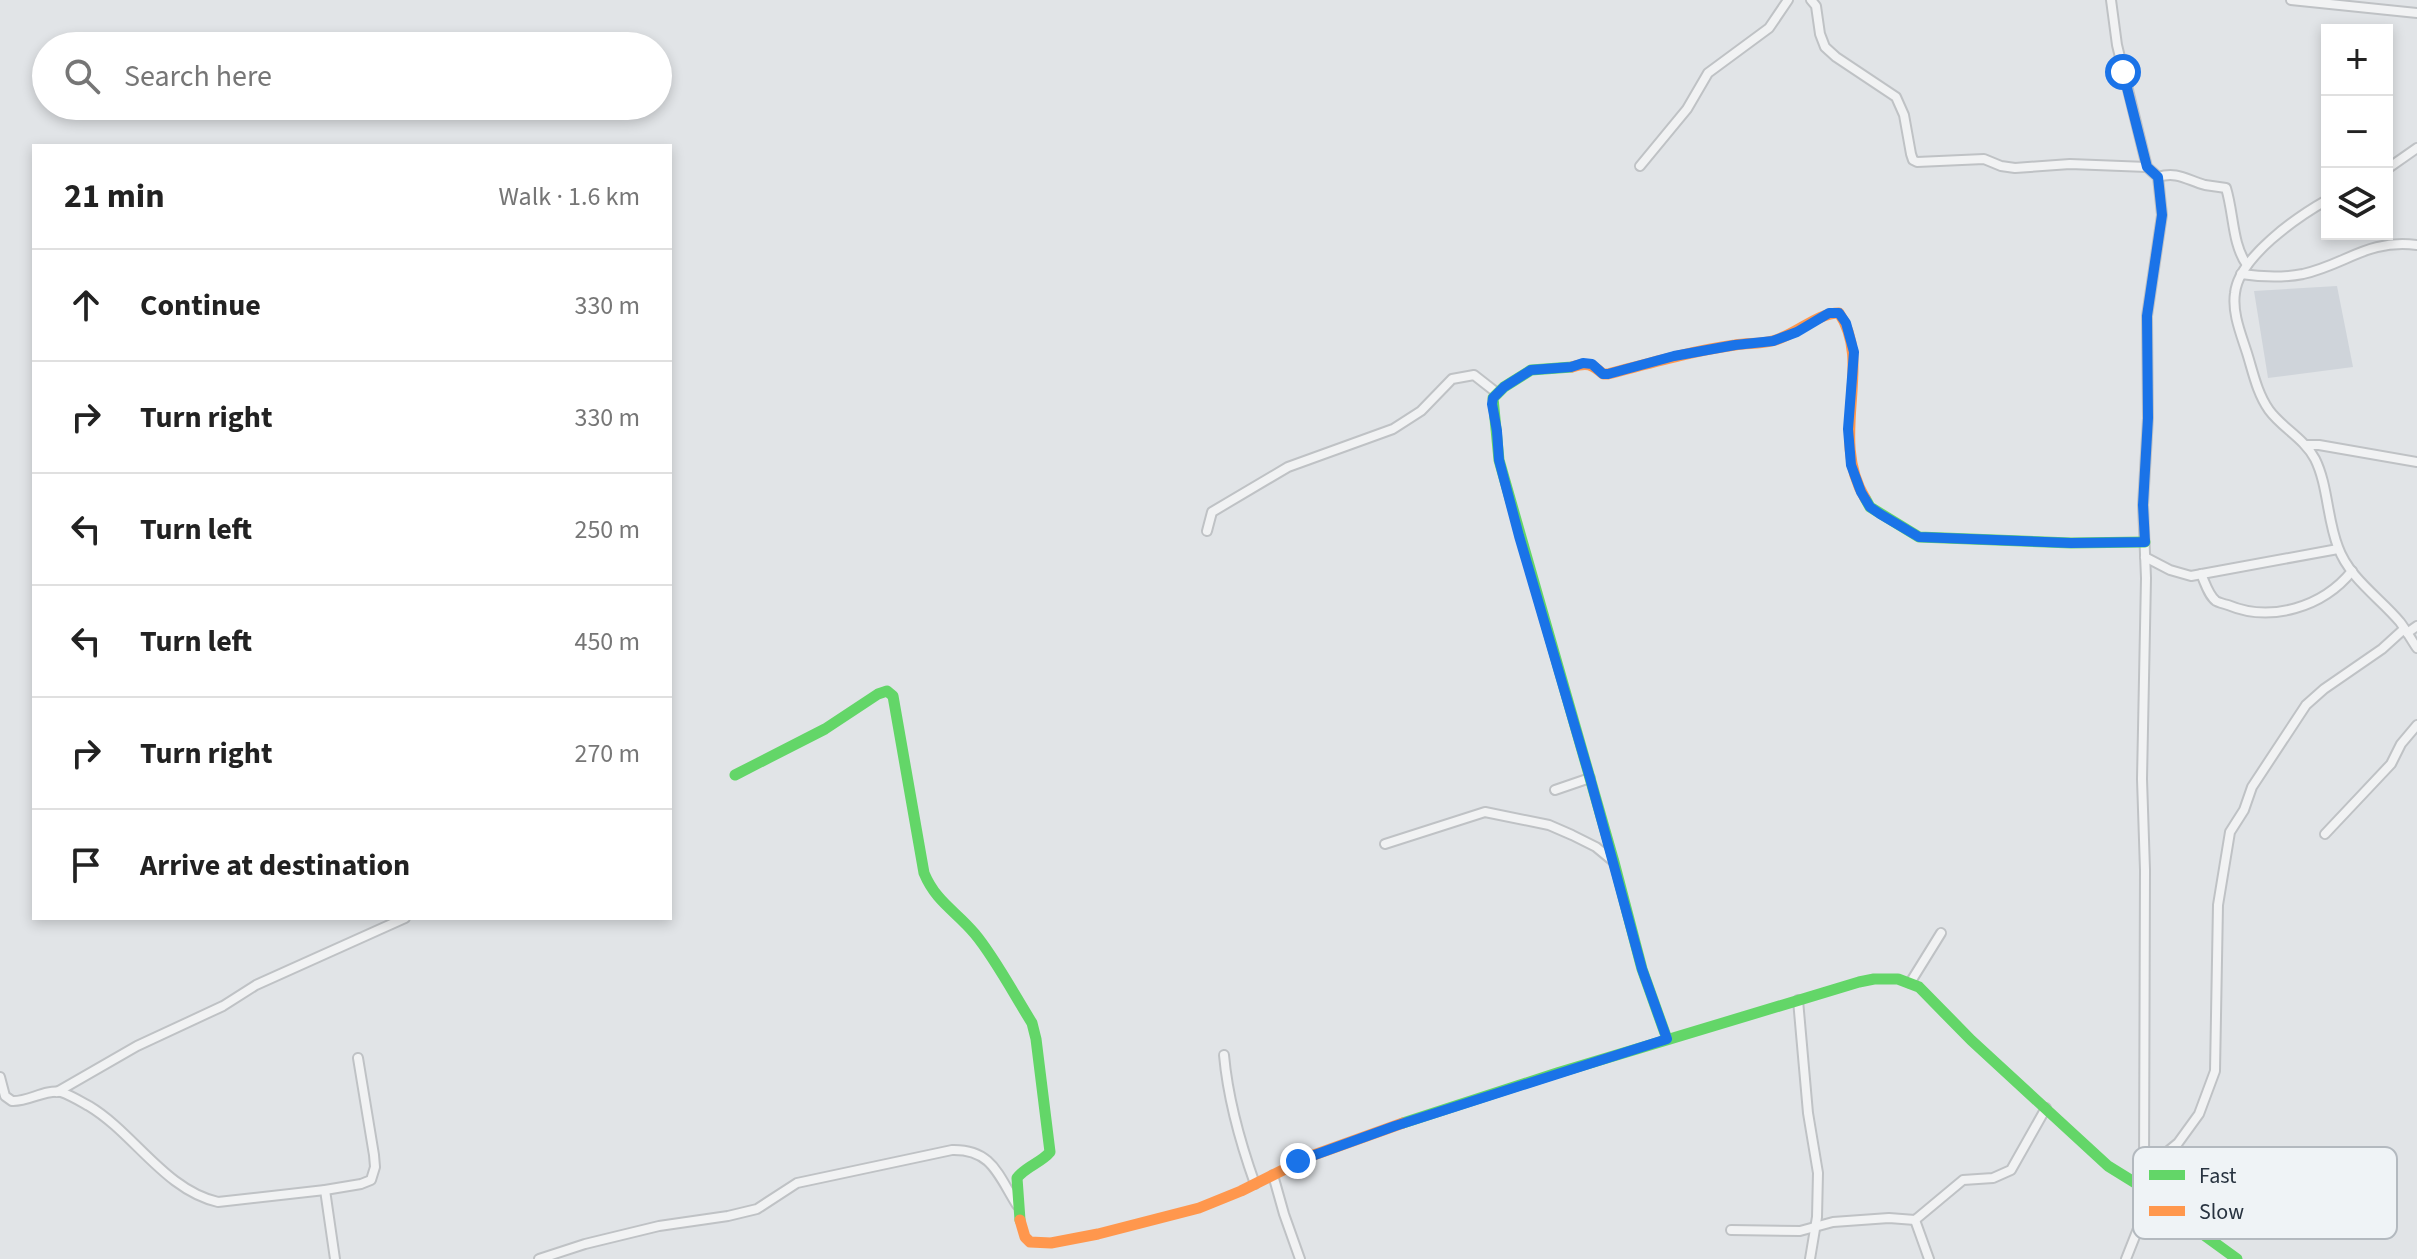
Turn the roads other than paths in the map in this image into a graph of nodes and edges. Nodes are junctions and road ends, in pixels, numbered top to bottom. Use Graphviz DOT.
graph roads {
  1 [pos="1788,0"];
  2 [pos="1811,0"];
  3 [pos="2111,0"];
  4 [pos="2291,0"];
  5 [pos="2417,13"];
  6 [pos="2417,148"];
  7 [pos="1640,166"];
  8 [pos="2147,167"];
  9 [pos="2388,168"];
  10 [pos="2158,177"];
  11 [pos="2321,204"];
  12 [pos="2417,245"];
  13 [pos="2247,265"];
  14 [pos="2241,274"];
  15 [pos="1497,393"];
  16 [pos="2306,445"];
  17 [pos="2417,462"];
  18 [pos="1207,531"];
  19 [pos="2145,542"];
  20 [pos="2338,549"];
  21 [pos="2145,557"];
  22 [pos="2352,571"];
  23 [pos="2201,574"];
  24 [pos="2417,626"];
  25 [pos="2406,631"];
  26 [pos="2417,648"];
  27 [pos="2417,725"];
  28 [pos="735,775"];
  29 [pos="1590,778"];
  30 [pos="1555,790"];
  31 [pos="2325,834"];
  32 [pos="1385,844"];
  33 [pos="1614,862"];
  34 [pos="401,920"];
  35 [pos="1941,933"];
  36 [pos="1910,983"];
  37 [pos="1798,1000"];
  38 [pos="1667,1039"];
  39 [pos="1224,1055"];
  40 [pos="358,1058"];
  41 [pos="0,1077"];
  42 [pos="56,1092"];
  43 [pos="16,1102"];
  44 [pos="0,1107"];
  45 [pos="2046,1108"];
  46 [pos="2144,1147"];
  47 [pos="2173,1147"];
  48 [pos="1273,1175"];
  49 [pos="2133,1181"];
  50 [pos="1255,1184"];
  51 [pos="325,1190"];
  52 [pos="1018,1207"];
  53 [pos="1915,1220"];
  54 [pos="1815,1226"];
  55 [pos="1731,1230"];
  56 [pos="2134,1239"];
  57 [pos="2209,1239"];
  58 [pos="335,1259"];
  59 [pos="539,1259"];
  60 [pos="1300,1259"];
  61 [pos="1810,1259"];
  62 [pos="1929,1259"];
  63 [pos="2126,1259"];
  64 [pos="2237,1259"];
  1 -- 7 [label="street"];
  2 -- 8 [label="street"];
  3 -- 8 [label="street"];
  4 -- 5 [label="street"];
  6 -- 9 [label="street"];
  8 -- 10 [label="street"];
  10 -- 13 [label="street"];
  10 -- 19 [label="street"];
  11 -- 13 [label="street"];
  12 -- 14 [label="street"];
  13 -- 14 [label="street"];
  14 -- 16 [label="street"];
  15 -- 18 [label="street"];
  15 -- 19 [label="street"];
  15 -- 29 [label="street"];
  16 -- 17 [label="street"];
  16 -- 20 [label="street"];
  19 -- 21 [label="street"];
  20 -- 22 [label="street"];
  20 -- 23 [label="street"];
  21 -- 23 [label="street"];
  21 -- 46 [label="street"];
  22 -- 23 [label="street"];
  22 -- 25 [label="street"];
  24 -- 25 [label="street"];
  25 -- 26 [label="street"];
  25 -- 47 [label="street"];
  27 -- 31 [label="street"];
  28 -- 52 [label="street"];
  29 -- 30 [label="street"];
  29 -- 33 [label="street"];
  32 -- 33 [label="street"];
  33 -- 38 [label="street"];
  34 -- 42 [label="street"];
  35 -- 36 [label="street"];
  36 -- 37 [label="street"];
  36 -- 45 [label="street"];
  37 -- 38 [label="street"];
  37 -- 54 [label="street"];
  38 -- 48 [label="street"];
  39 -- 50 [label="street"];
  40 -- 51 [label="street"];
  41 -- 43 [label="street"];
  42 -- 43 [label="street"];
  42 -- 51 [label="street"];
  43 -- 44 [label="street"];
  45 -- 49 [label="street"];
  45 -- 53 [label="street"];
  48 -- 50 [label="street"];
  48 -- 60 [label="street"];
  50 -- 52 [label="street"];
  51 -- 58 [label="street"];
  52 -- 59 [label="street"];
  53 -- 54 [label="street"];
  53 -- 62 [label="street"];
  54 -- 55 [label="street"];
  54 -- 61 [label="street"];
  56 -- 63 [label="street"];
  57 -- 64 [label="street"];
}
